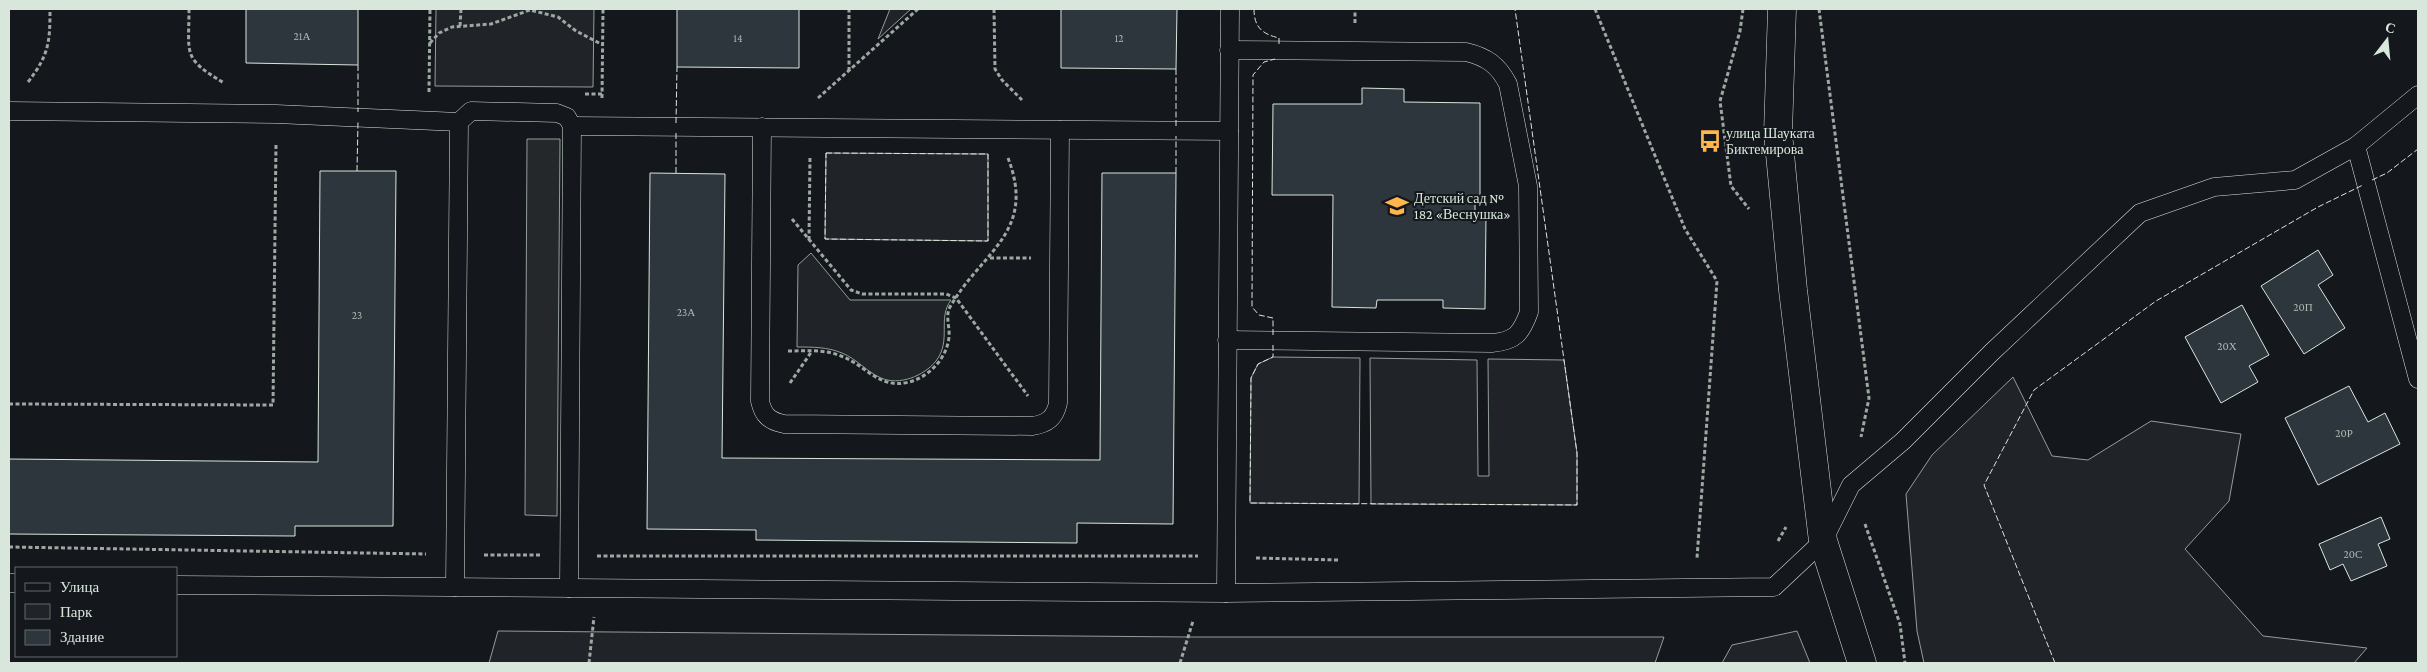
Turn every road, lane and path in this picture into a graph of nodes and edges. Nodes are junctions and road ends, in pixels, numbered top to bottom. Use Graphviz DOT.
graph roads {
  1 [pos="50,9"];
  2 [pos="189,9"];
  3 [pos="430,9"];
  4 [pos="461,9"];
  5 [pos="603,9"];
  6 [pos="849,9"];
  7 [pos="918,9"];
  8 [pos="994,9"];
  9 [pos="1230,9"];
  10 [pos="1595,9"];
  11 [pos="1743,9"];
  12 [pos="1782,9"];
  13 [pos="1819,9"];
  14 [pos="531,10"];
  15 [pos="460,26"];
  16 [pos="429,44"];
  17 [pos="603,45"];
  18 [pos="1229,50"];
  19 [pos="849,71"];
  20 [pos="27,83"];
  21 [pos="228,86"];
  22 [pos="438,92"];
  23 [pos="583,94"];
  24 [pos="602,94"];
  25 [pos="2418,95"];
  26 [pos="9,111"];
  27 [pos="276,114"];
  28 [pos="459,122"];
  29 [pos="572,126"];
  30 [pos="602,127"];
  31 [pos="762,128"];
  32 [pos="784,128"];
  33 [pos="810,128"];
  34 [pos="987,130"];
  35 [pos="1056,130"];
  36 [pos="1229,131"];
  37 [pos="2356,146"];
  38 [pos="761,182"];
  39 [pos="1756,217"];
  40 [pos="809,240"];
  41 [pos="989,258"];
  42 [pos="1059,258"];
  43 [pos="956,298"];
  44 [pos="1228,340"];
  45 [pos="760,350"];
  46 [pos="2418,379"];
  47 [pos="9,404"];
  48 [pos="1047,422"];
  49 [pos="1852,485"];
  50 [pos="1791,519"];
  51 [pos="1823,541"];
  52 [pos="9,547"];
  53 [pos="1773,549"];
  54 [pos="455,554"];
  55 [pos="569,556"];
  56 [pos="1226,557"];
  57 [pos="1344,560"];
  58 [pos="178,585"];
  59 [pos="1701,586"];
  60 [pos="455,587"];
  61 [pos="569,588"];
  62 [pos="597,588"];
  63 [pos="1201,593"];
  64 [pos="1226,593"];
  65 [pos="588,663"];
  66 [pos="1180,663"];
  67 [pos="1862,663"];
  68 [pos="1905,663"];
  1 -- 20 [label="path"];
  2 -- 21 [label="path"];
  3 -- 16 [label="path"];
  4 -- 15 [label="path"];
  5 -- 17 [label="path"];
  6 -- 19 [label="path"];
  7 -- 19 [label="path"];
  8 -- 35 [label="path"];
  9 -- 18 [label="lane"];
  10 -- 59 [label="path"];
  11 -- 39 [label="path"];
  12 -- 51 [label="street"];
  13 -- 49 [label="path"];
  14 -- 15 [label="path"];
  14 -- 17 [label="path"];
  15 -- 16 [label="path"];
  16 -- 22 [label="path"];
  17 -- 24 [label="path"];
  18 -- 36 [label="lane"];
  18 -- 44 [label="lane"];
  19 -- 32 [label="path"];
  23 -- 24 [label="path"];
  24 -- 30 [label="path"];
  25 -- 37 [label="lane"];
  26 -- 27 [label="lane"];
  27 -- 28 [label="lane"];
  27 -- 47 [label="path"];
  28 -- 29 [label="lane"];
  28 -- 54 [label="lane"];
  29 -- 30 [label="lane"];
  29 -- 55 [label="lane"];
  30 -- 31 [label="lane"];
  31 -- 32 [label="lane"];
  31 -- 38 [label="lane"];
  32 -- 33 [label="lane"];
  33 -- 34 [label="lane"];
  33 -- 40 [label="path"];
  34 -- 35 [label="lane"];
  34 -- 41 [label="path"];
  35 -- 36 [label="lane"];
  35 -- 42 [label="lane"];
  36 -- 44 [label="lane"];
  37 -- 46 [label="lane"];
  37 -- 49 [label="lane"];
  38 -- 40 [label="path"];
  38 -- 45 [label="lane"];
  40 -- 43 [label="path"];
  41 -- 42 [label="path"];
  41 -- 43 [label="path"];
  42 -- 48 [label="lane"];
  43 -- 45 [label="path"];
  43 -- 48 [label="path"];
  44 -- 56 [label="lane"];
  45 -- 48 [label="lane"];
  49 -- 51 [label="lane"];
  49 -- 68 [label="path"];
  50 -- 53 [label="path"];
  51 -- 59 [label="lane"];
  51 -- 67 [label="street"];
  52 -- 54 [label="path"];
  54 -- 55 [label="path"];
  54 -- 60 [label="lane"];
  55 -- 56 [label="path"];
  55 -- 61 [label="lane"];
  56 -- 57 [label="path"];
  56 -- 64 [label="lane"];
  58 -- 60 [label="lane"];
  59 -- 64 [label="lane"];
  60 -- 61 [label="lane"];
  61 -- 62 [label="lane"];
  62 -- 63 [label="lane"];
  62 -- 65 [label="path"];
  63 -- 64 [label="lane"];
  63 -- 66 [label="path"];
}
